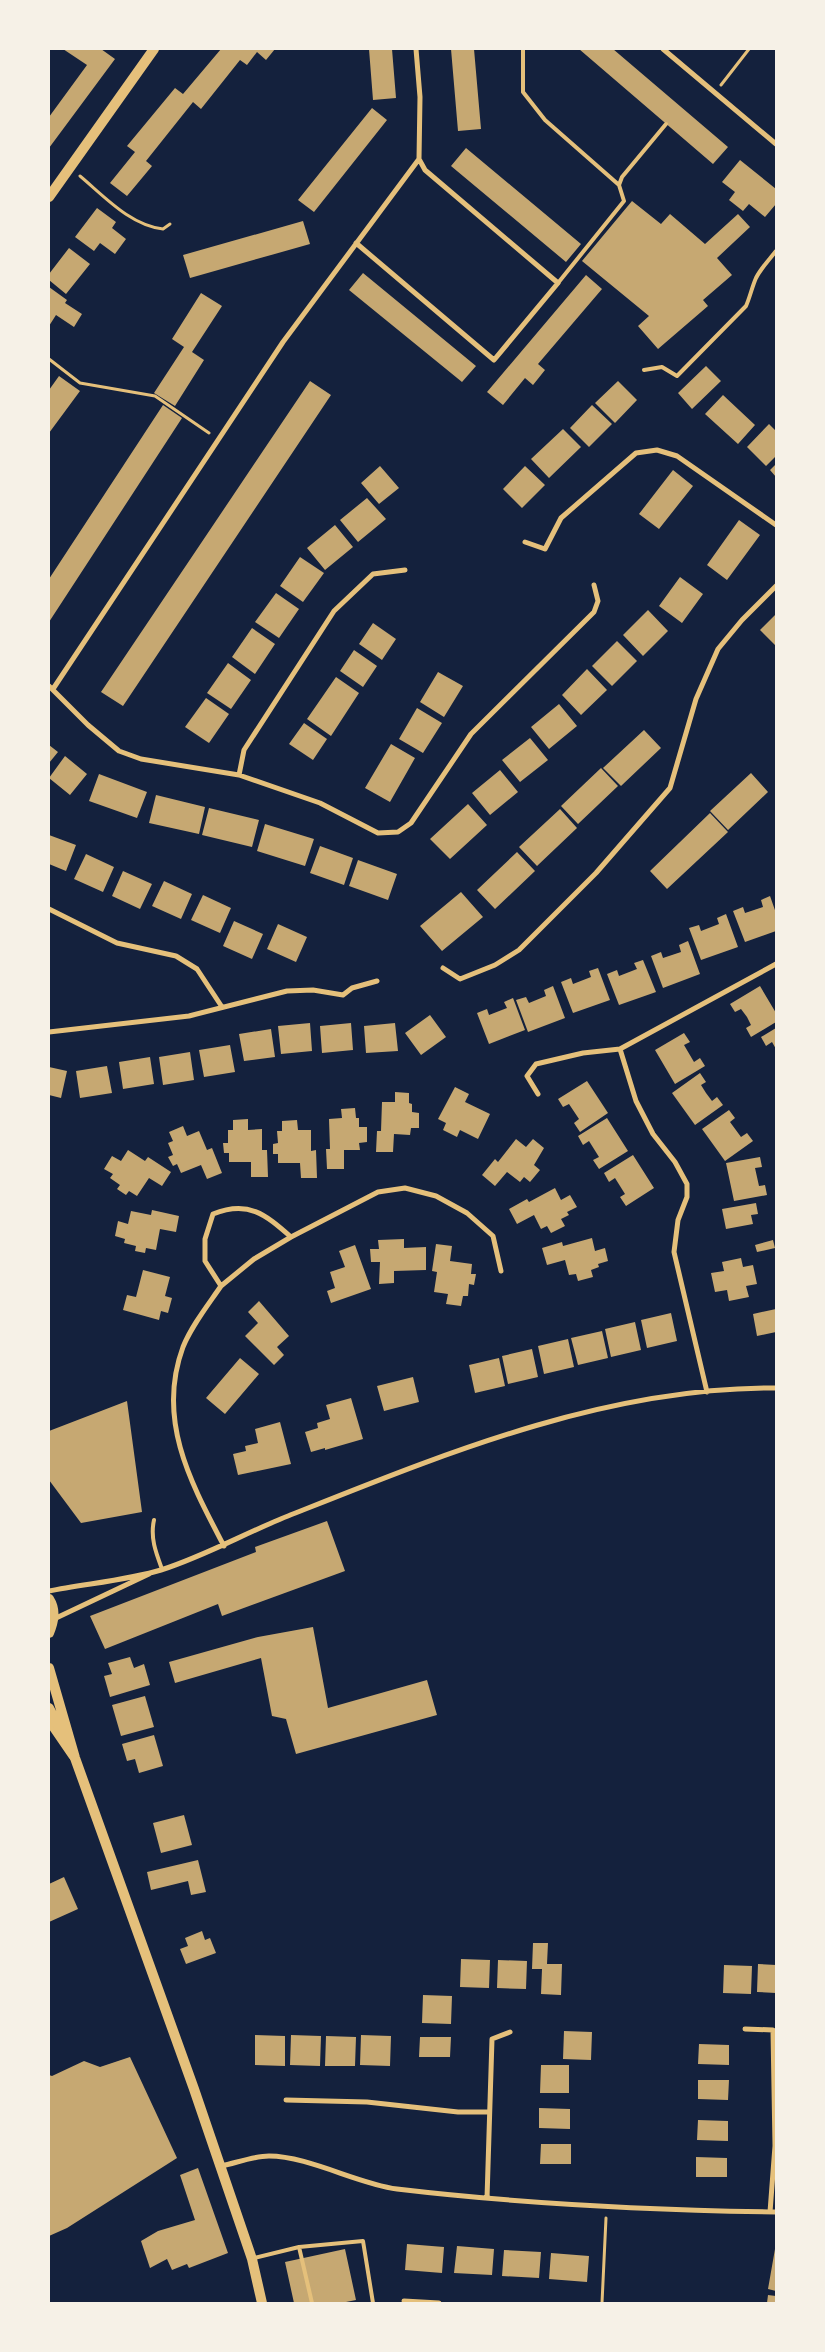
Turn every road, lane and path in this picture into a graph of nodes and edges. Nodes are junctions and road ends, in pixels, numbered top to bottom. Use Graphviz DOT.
graph roads {
  1 [pos="154,49"];
  2 [pos="416,49"];
  3 [pos="523,49"];
  4 [pos="662,49"];
  5 [pos="749,49"];
  6 [pos="714,93"];
  7 [pos="666,124"];
  8 [pos="776,144"];
  9 [pos="419,159"];
  10 [pos="69,168"];
  11 [pos="619,185"];
  12 [pos="49,197"];
  13 [pos="170,224"];
  14 [pos="356,243"];
  15 [pos="776,251"];
  16 [pos="558,283"];
  17 [pos="49,359"];
  18 [pos="644,370"];
  19 [pos="218,439"];
  20 [pos="776,525"];
  21 [pos="525,542"];
  22 [pos="405,570"];
  23 [pos="594,585"];
  24 [pos="776,586"];
  25 [pos="51,688"];
  26 [pos="240,775"];
  27 [pos="49,909"];
  28 [pos="776,964"];
  29 [pos="443,968"];
  30 [pos="378,980"];
  31 [pos="222,1007"];
  32 [pos="49,1032"];
  33 [pos="620,1049"];
  34 [pos="538,1094"];
  35 [pos="291,1237"];
  36 [pos="501,1271"];
  37 [pos="221,1286"];
  38 [pos="776,1388"];
  39 [pos="707,1392"];
  40 [pos="154,1520"];
  41 [pos="224,1546"];
  42 [pos="159,1570"];
  43 [pos="49,1591"];
  44 [pos="49,1599"];
  45 [pos="54,1619"];
  46 [pos="49,1633"];
  47 [pos="49,1668"];
  48 [pos="49,1708"];
  49 [pos="49,1721"];
  50 [pos="74,1758"];
  51 [pos="745,2029"];
  52 [pos="510,2032"];
  53 [pos="286,2100"];
  54 [pos="488,2112"];
  55 [pos="776,2146"];
  56 [pos="220,2167"];
  57 [pos="487,2198"];
  58 [pos="606,2207"];
  59 [pos="773,2212"];
  60 [pos="299,2247"];
  61 [pos="252,2259"];
  62 [pos="404,2301"];
  63 [pos="262,2303"];
  64 [pos="312,2303"];
  65 [pos="374,2303"];
  66 [pos="440,2303"];
  67 [pos="602,2303"];
  1 -- 10 [label="main road"];
  2 -- 9 [label="street"];
  3 -- 11 [label="lane"];
  4 -- 6 [label="street"];
  5 -- 6 [label="path"];
  6 -- 8 [label="street"];
  7 -- 11 [label="lane"];
  9 -- 14 [label="street"];
  9 -- 16 [label="street"];
  10 -- 12 [label="main road"];
  10 -- 13 [label="path"];
  11 -- 16 [label="lane"];
  14 -- 16 [label="street"];
  14 -- 19 [label="street"];
  15 -- 18 [label="lane"];
  17 -- 19 [label="path"];
  19 -- 25 [label="street"];
  20 -- 21 [label="street"];
  22 -- 26 [label="street"];
  23 -- 26 [label="street"];
  24 -- 29 [label="street"];
  25 -- 26 [label="street"];
  27 -- 31 [label="street"];
  28 -- 33 [label="street"];
  30 -- 31 [label="street"];
  31 -- 32 [label="street"];
  33 -- 34 [label="street"];
  33 -- 39 [label="street"];
  35 -- 36 [label="street"];
  35 -- 37 [label="street"];
  35 -- 37 [label="street"];
  37 -- 41 [label="street"];
  38 -- 39 [label="street"];
  39 -- 41 [label="street"];
  40 -- 42 [label="lane"];
  41 -- 42 [label="street"];
  42 -- 43 [label="street"];
  42 -- 45 [label="street"];
  44 -- 45 [label="main road"];
  45 -- 46 [label="main road"];
  47 -- 50 [label="main road"];
  48 -- 50 [label="main road"];
  49 -- 50 [label="street"];
  50 -- 56 [label="main road"];
  51 -- 55 [label="street"];
  52 -- 54 [label="street"];
  53 -- 54 [label="street"];
  54 -- 57 [label="street"];
  55 -- 59 [label="street"];
  56 -- 57 [label="street"];
  56 -- 61 [label="main road"];
  57 -- 58 [label="street"];
  58 -- 59 [label="street"];
  58 -- 67 [label="path"];
  60 -- 61 [label="lane"];
  60 -- 64 [label="lane"];
  60 -- 65 [label="lane"];
  61 -- 63 [label="main road"];
  62 -- 66 [label="street"];
}
